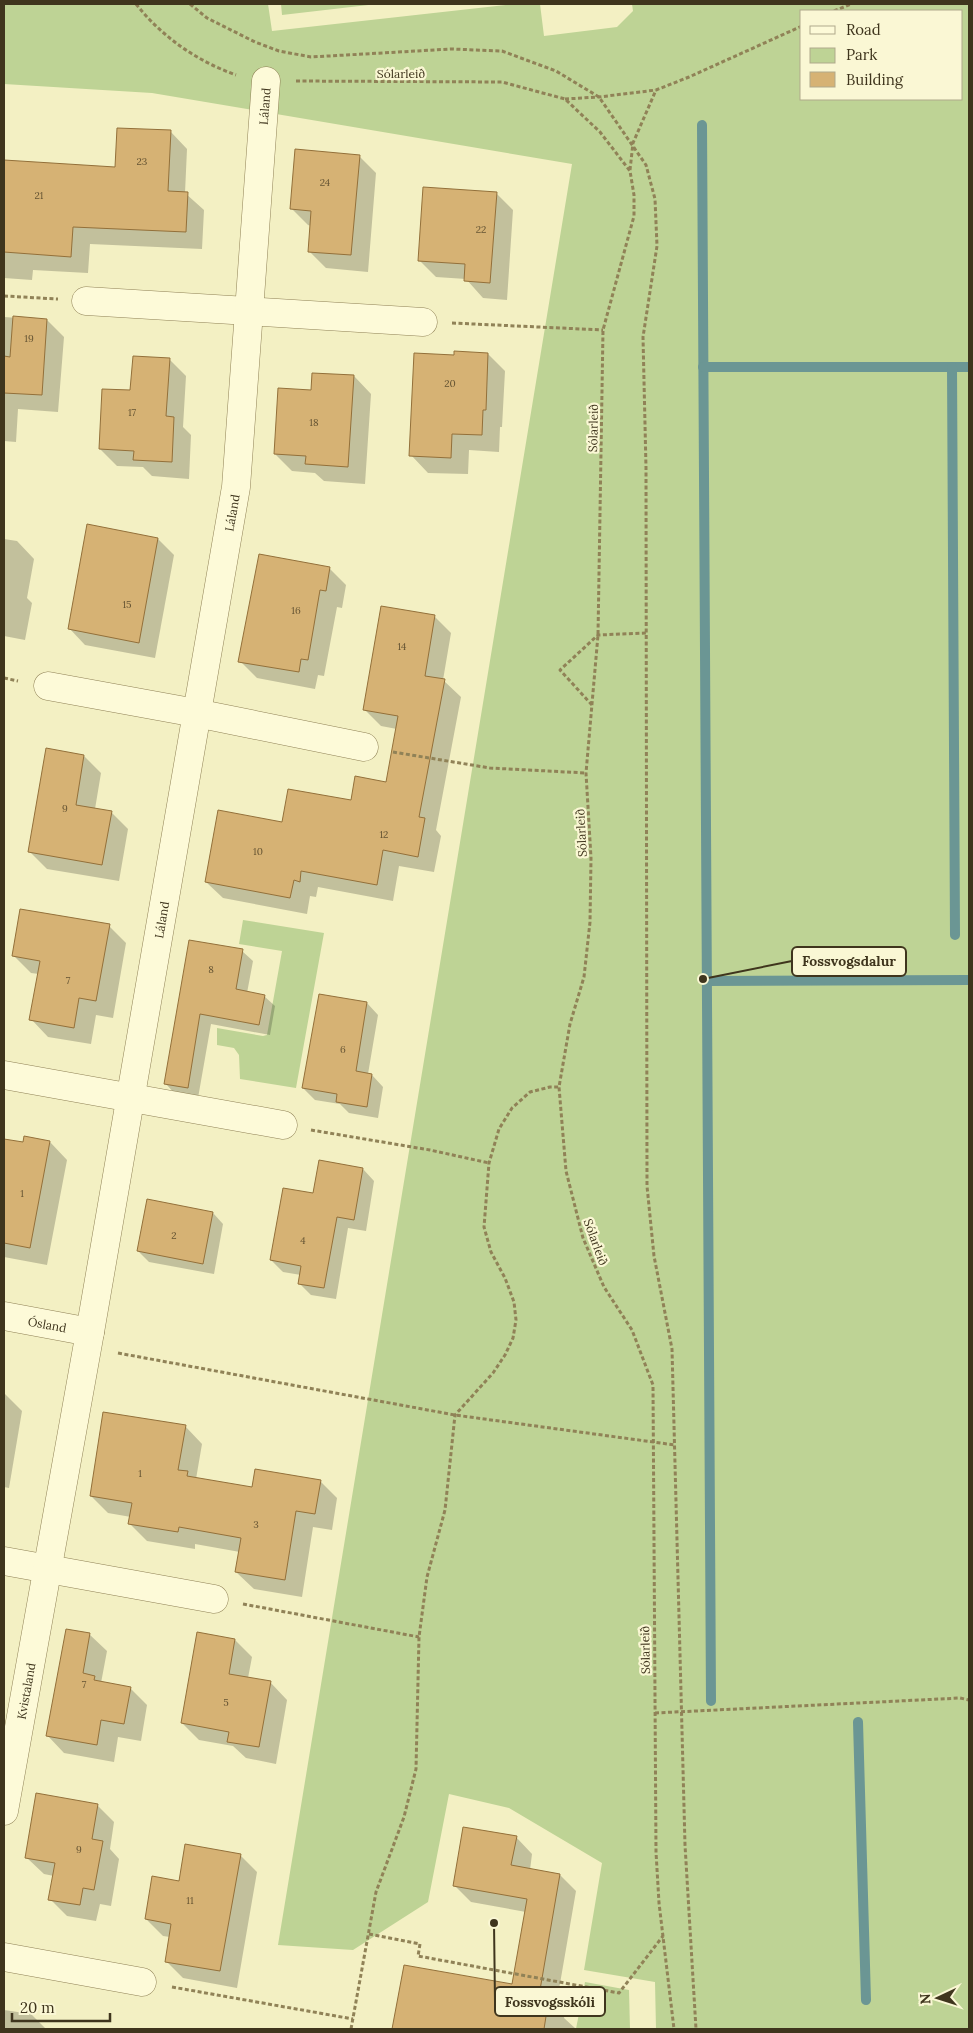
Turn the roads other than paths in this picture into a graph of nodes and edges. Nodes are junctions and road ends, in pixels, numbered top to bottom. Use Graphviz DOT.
graph roads {
  1 [pos="266,81"];
  2 [pos="86,301"];
  3 [pos="249,310"];
  4 [pos="423,322"];
  5 [pos="48,686"];
  6 [pos="196,713"];
  7 [pos="364,747"];
  8 [pos="4,1075"];
  9 [pos="129,1097"];
  10 [pos="283,1125"];
  11 [pos="4,1316"];
  12 [pos="88,1340"];
  13 [pos="4,1561"];
  14 [pos="47,1569"];
  15 [pos="214,1599"];
  16 [pos="4,1811"];
  17 [pos="4,1957"];
  18 [pos="142,1982"];
  1 -- 3 [label="street, Láland"];
  2 -- 3 [label="street"];
  3 -- 4 [label="street"];
  3 -- 6 [label="street, Láland"];
  5 -- 6 [label="street"];
  6 -- 7 [label="street"];
  6 -- 9 [label="street, Láland"];
  8 -- 9 [label="street"];
  9 -- 10 [label="street"];
  9 -- 12 [label="street, Láland"];
  11 -- 12 [label="street, Ósland"];
  12 -- 14 [label="street, Kvistaland"];
  13 -- 14 [label="street"];
  14 -- 15 [label="street"];
  14 -- 16 [label="street, Kvistaland"];
  17 -- 18 [label="street"];
}
